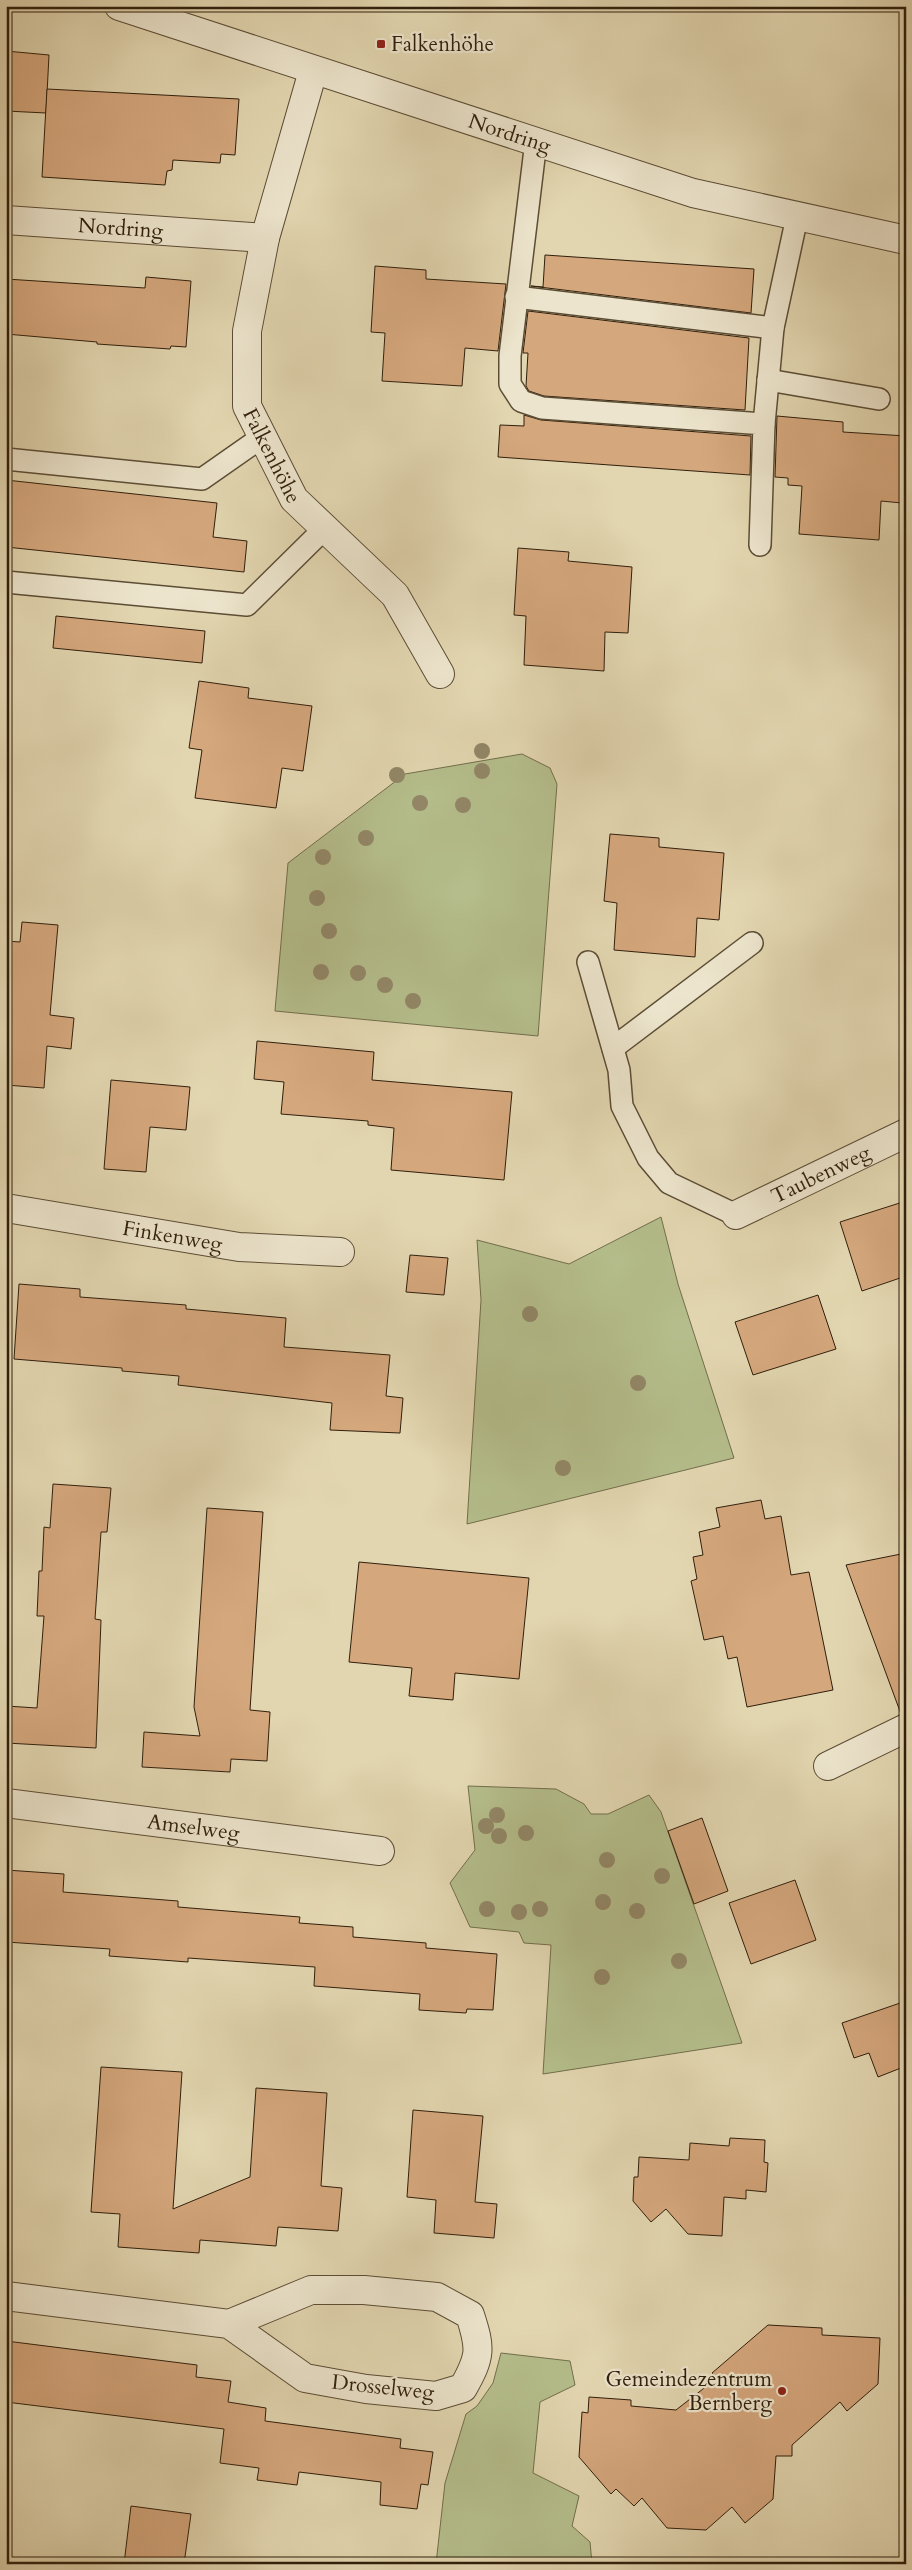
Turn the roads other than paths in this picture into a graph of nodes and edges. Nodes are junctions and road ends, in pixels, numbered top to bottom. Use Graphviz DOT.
graph roads {
  1 [pos="119,6"];
  2 [pos="313,71"];
  3 [pos="536,141"];
  4 [pos="797,217"];
  5 [pos="6,220"];
  6 [pos="265,238"];
  7 [pos="906,240"];
  8 [pos="516,296"];
  9 [pos="773,328"];
  10 [pos="768,380"];
  11 [pos="879,399"];
  12 [pos="764,424"];
  13 [pos="262,437"];
  14 [pos="6,459"];
  15 [pos="325,528"];
  16 [pos="760,545"];
  17 [pos="6,582"];
  18 [pos="440,674"];
  19 [pos="752,943"];
  20 [pos="588,962"];
  21 [pos="613,1048"];
  22 [pos="906,1133"];
  23 [pos="6,1208"];
  24 [pos="736,1215"];
  25 [pos="340,1252"];
  26 [pos="906,1728"];
  27 [pos="828,1766"];
  28 [pos="6,1803"];
  29 [pos="380,1851"];
  30 [pos="6,2296"];
  31 [pos="229,2324"];
  1 -- 2 [label="street, Nordring"];
  2 -- 3 [label="street, Nordring"];
  2 -- 6 [label="street, Falkenhöhe"];
  3 -- 4 [label="street, Nordring"];
  3 -- 8 [label="lane"];
  4 -- 7 [label="street, Nordring"];
  4 -- 9 [label="lane"];
  5 -- 6 [label="street, Nordring"];
  6 -- 13 [label="street, Falkenhöhe"];
  8 -- 9 [label="lane"];
  8 -- 12 [label="lane"];
  9 -- 10 [label="lane"];
  10 -- 11 [label="lane"];
  10 -- 12 [label="lane"];
  12 -- 16 [label="lane"];
  13 -- 14 [label="lane"];
  13 -- 15 [label="street, Falkenhöhe"];
  15 -- 17 [label="lane"];
  15 -- 18 [label="street, Falkenhöhe"];
  19 -- 21 [label="lane"];
  20 -- 21 [label="lane"];
  21 -- 24 [label="lane"];
  22 -- 24 [label="street, Taubenweg"];
  23 -- 25 [label="street, Finkenweg"];
  26 -- 27 [label="street"];
  28 -- 29 [label="street, Amselweg"];
  30 -- 31 [label="street, Drosselweg"];
  31 -- 31 [label="street, Drosselweg"];
}
